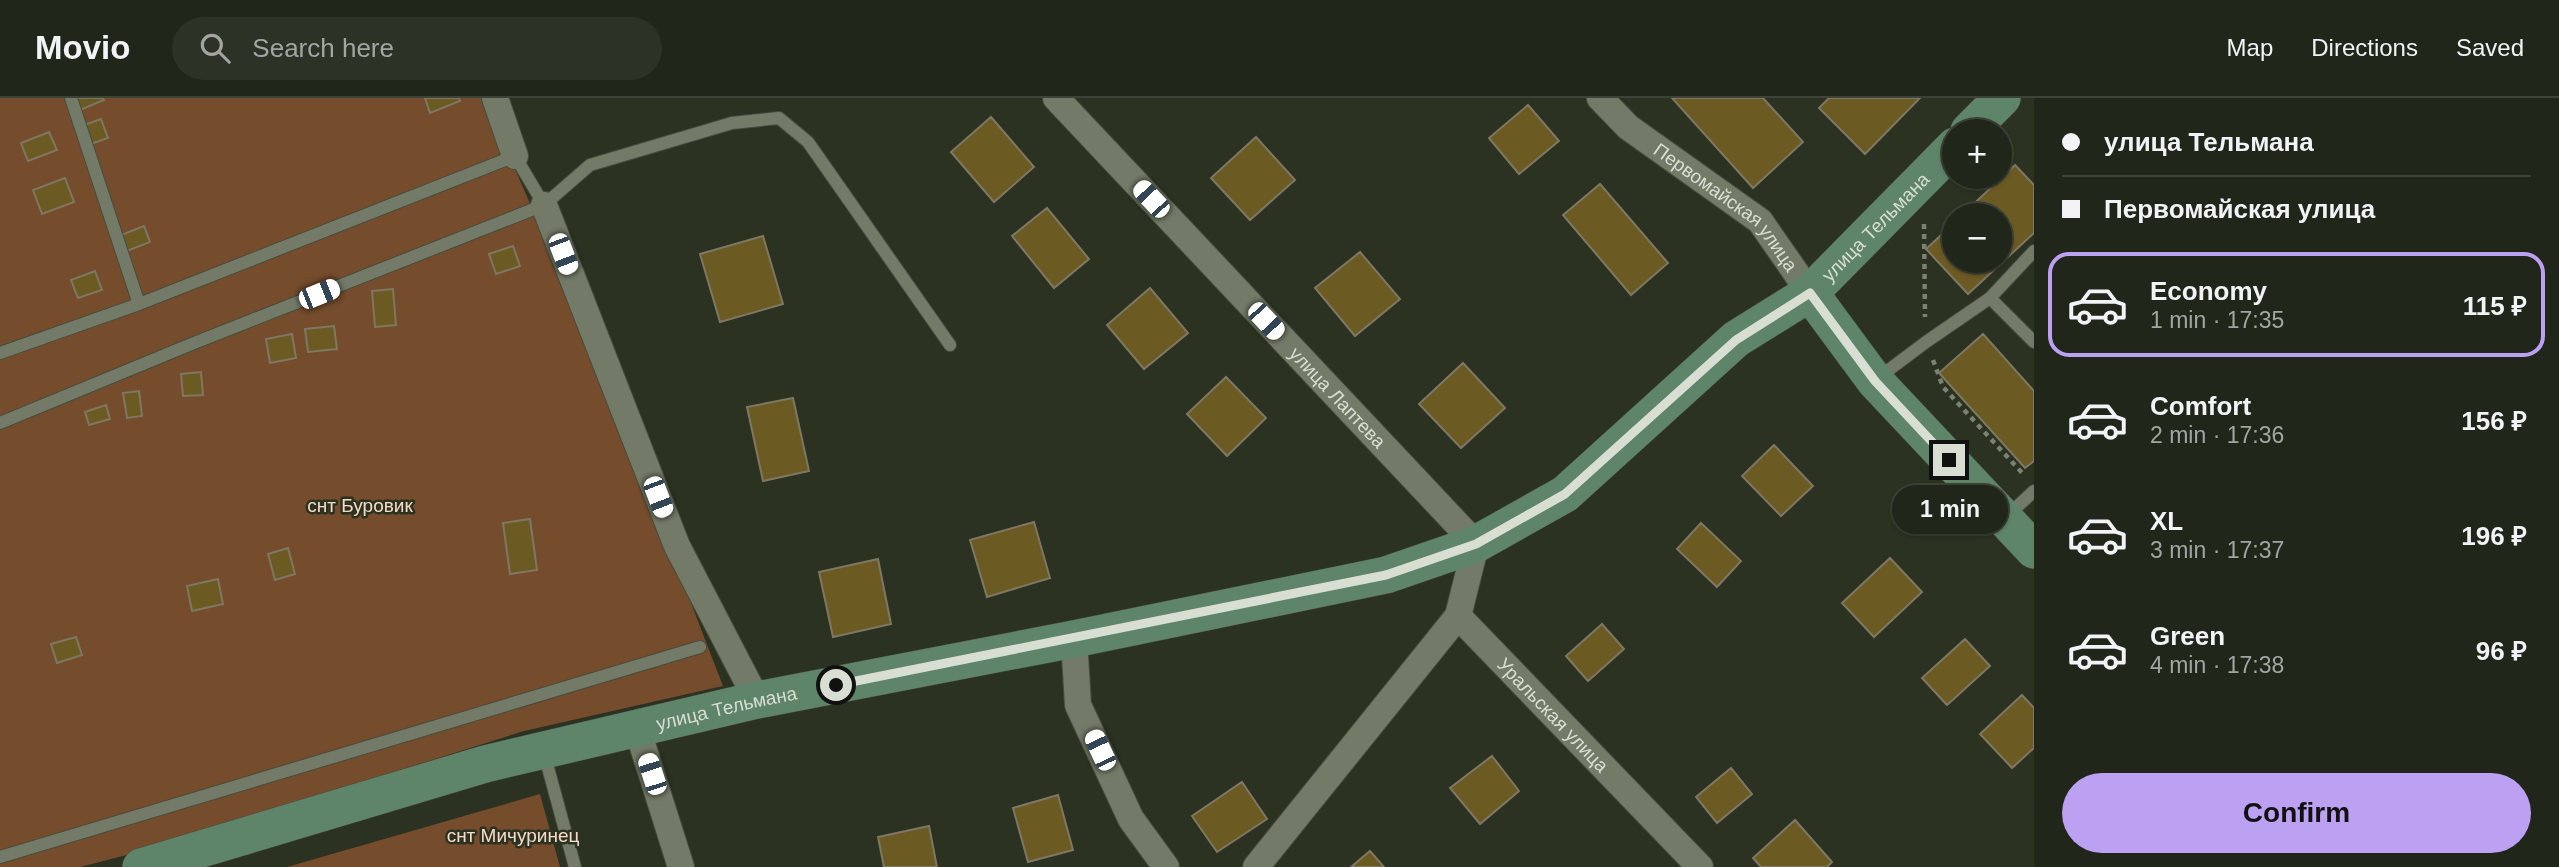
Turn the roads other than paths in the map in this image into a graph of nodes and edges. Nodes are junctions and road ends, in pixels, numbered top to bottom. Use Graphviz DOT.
graph roads {
  1 [pos="71,98"];
  2 [pos="495,98"];
  3 [pos="1056,98"];
  4 [pos="1600,98"];
  5 [pos="2002,98"];
  6 [pos="1981,119"];
  7 [pos="515,156"];
  8 [pos="1942,159"];
  9 [pos="544,205"];
  10 [pos="2034,251"];
  11 [pos="1810,293"];
  12 [pos="1990,298"];
  13 [pos="139,304"];
  14 [pos="2034,342"];
  15 [pos="950,345"];
  16 [pos="0,353"];
  17 [pos="1875,381"];
  18 [pos="0,423"];
  19 [pos="2034,491"];
  20 [pos="2005,519"];
  21 [pos="1476,544"];
  22 [pos="2034,550"];
  23 [pos="1458,617"];
  24 [pos="1074,639"];
  25 [pos="700,647"];
  26 [pos="757,700"];
  27 [pos="637,728"];
  28 [pos="543,750"];
  29 [pos="0,858"];
  30 [pos="141,867"];
  31 [pos="575,867"];
  32 [pos="681,867"];
  33 [pos="1166,867"];
  34 [pos="1256,867"];
  35 [pos="1700,867"];
  1 -- 13 [label="lane"];
  2 -- 7 [label="street"];
  3 -- 21 [label="street, улица Лаптева"];
  4 -- 11 [label="street, Первомайская улица"];
  5 -- 6 [label="street"];
  7 -- 9 [label="lane"];
  7 -- 13 [label="lane"];
  8 -- 11 [label="street, улица Тельмана"];
  9 -- 15 [label="lane"];
  9 -- 18 [label="lane"];
  9 -- 26 [label="street"];
  10 -- 12 [label="lane"];
  11 -- 17 [label="street, Первомайская улица"];
  11 -- 21 [label="street, улица Тельмана"];
  12 -- 14 [label="lane"];
  12 -- 17 [label="lane"];
  13 -- 16 [label="lane"];
  17 -- 20 [label="street, Первомайская улица"];
  19 -- 20 [label="lane"];
  20 -- 22 [label="street, Первомайская улица"];
  21 -- 23 [label="street"];
  21 -- 24 [label="street, улица Тельмана"];
  23 -- 34 [label="street"];
  23 -- 35 [label="street, Уральская улица"];
  24 -- 26 [label="street, улица Тельмана"];
  24 -- 33 [label="street"];
  25 -- 29 [label="lane"];
  26 -- 27 [label="street, улица Тельмана"];
  27 -- 28 [label="street, улица Тельмана"];
  27 -- 32 [label="street"];
  28 -- 30 [label="street, улица Тельмана"];
  28 -- 31 [label="lane"];
}
